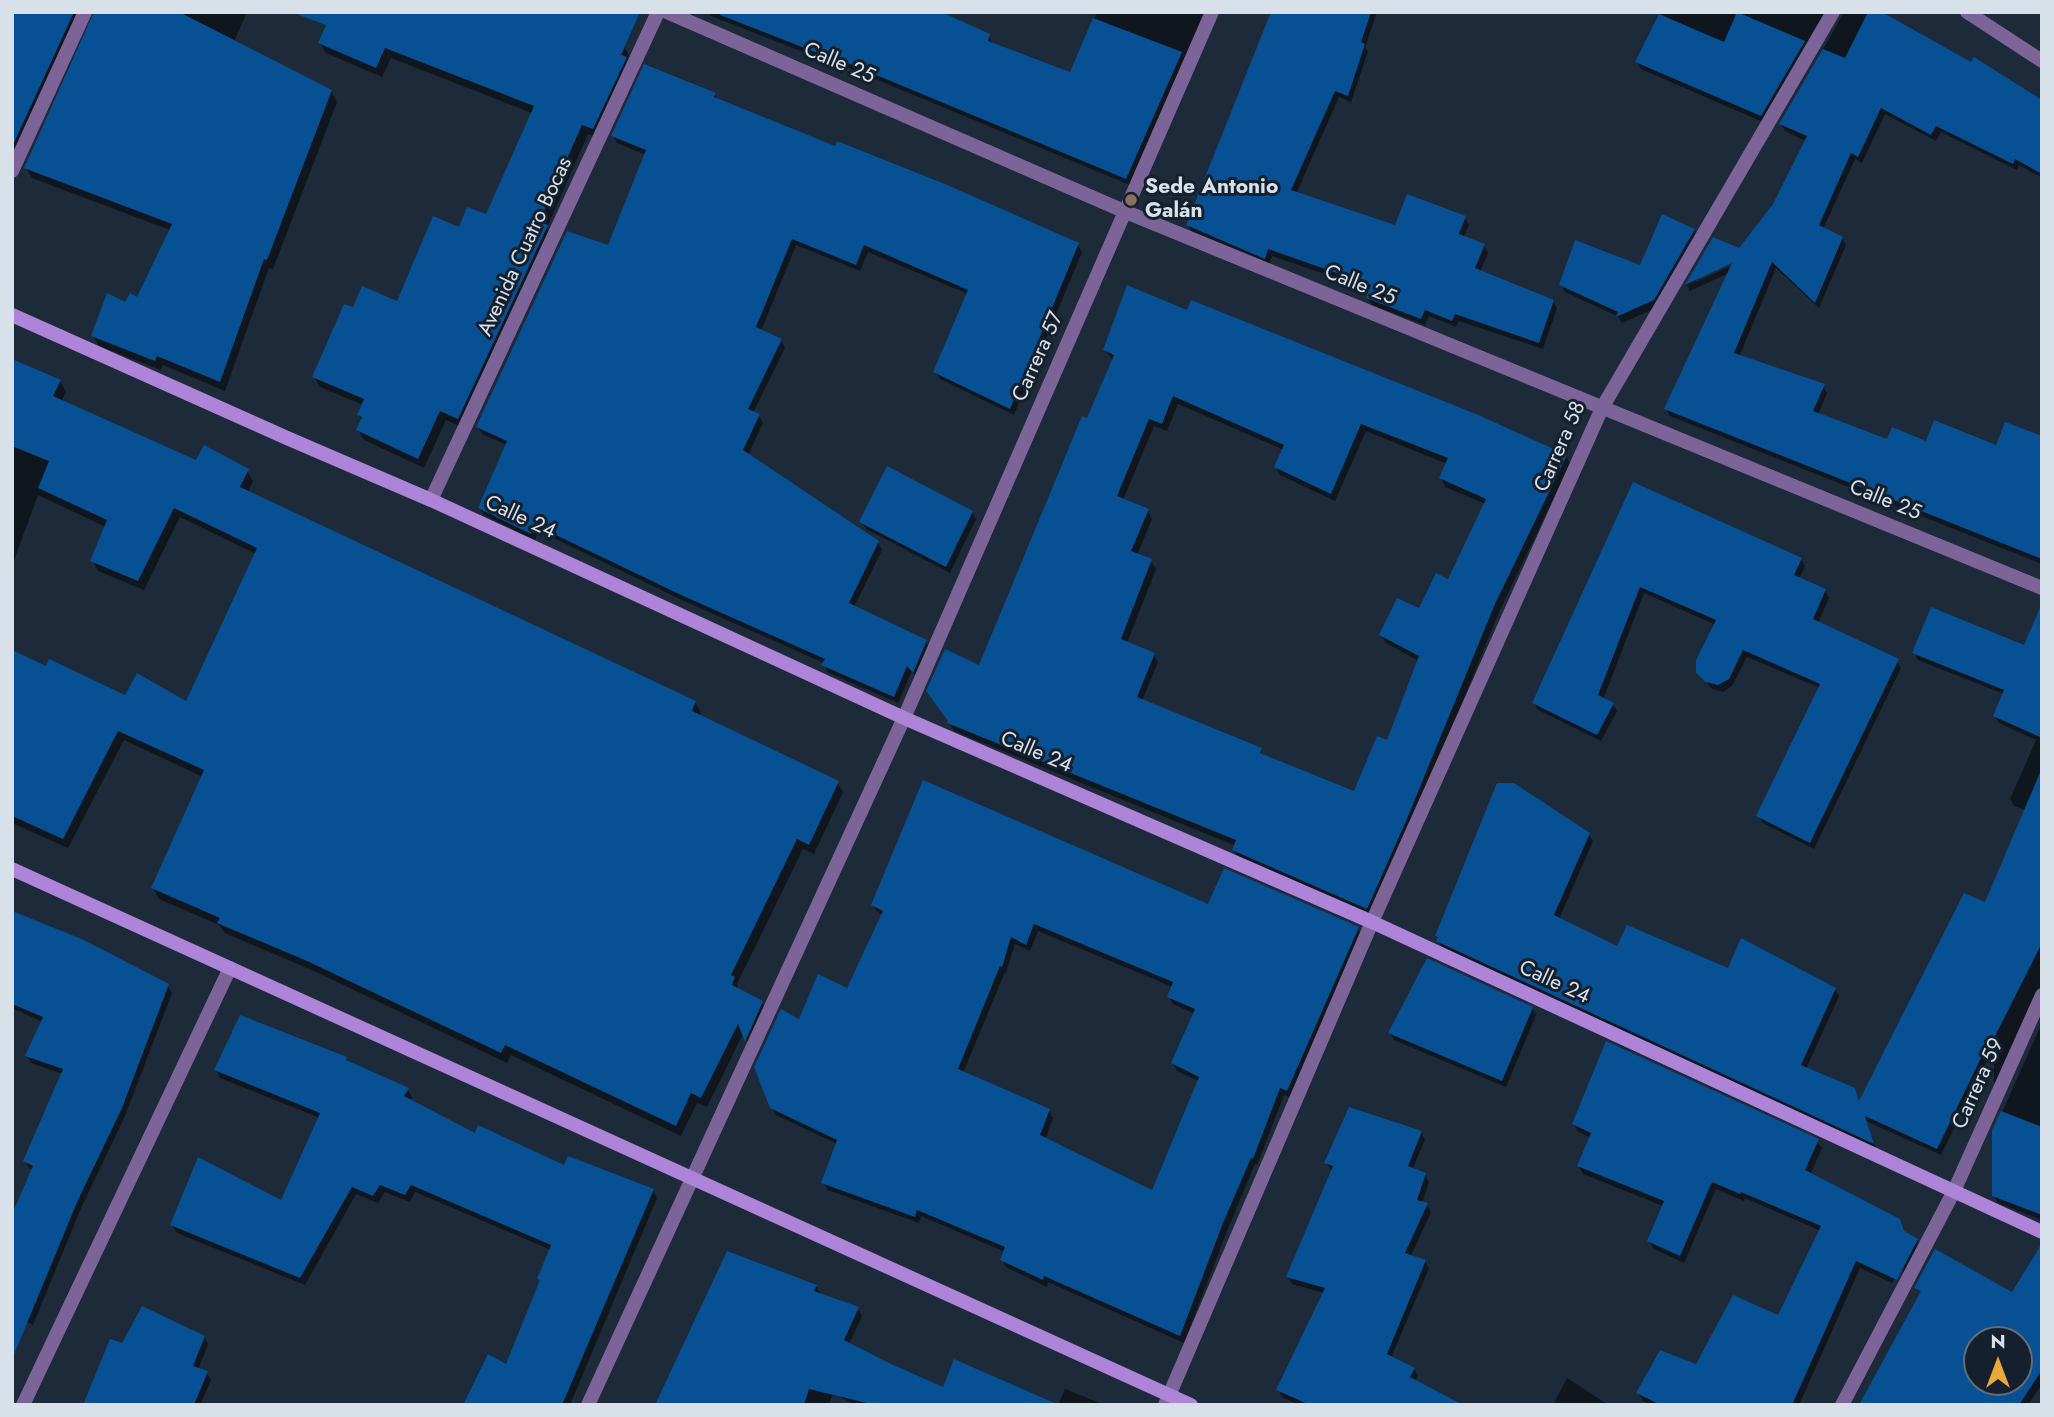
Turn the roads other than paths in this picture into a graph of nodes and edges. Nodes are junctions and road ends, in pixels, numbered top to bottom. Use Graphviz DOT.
graph roads {
  1 [pos="85,12"];
  2 [pos="658,12"];
  3 [pos="667,12"];
  4 [pos="1212,12"];
  5 [pos="1833,12"];
  6 [pos="1967,12"];
  7 [pos="2042,61"];
  8 [pos="12,171"];
  9 [pos="1126,212"];
  10 [pos="12,314"];
  11 [pos="1602,408"];
  12 [pos="431,500"];
  13 [pos="2042,588"];
  14 [pos="904,718"];
  15 [pos="12,869"];
  16 [pos="1371,922"];
  17 [pos="230,968"];
  18 [pos="2042,995"];
  19 [pos="692,1178"];
  20 [pos="1954,1191"];
  21 [pos="2042,1232"];
  22 [pos="1167,1400"];
  23 [pos="23,1405"];
  24 [pos="588,1405"];
  25 [pos="1191,1405"];
  26 [pos="1842,1405"];
  1 -- 8 [label="street"];
  2 -- 12 [label="street, Avenida Cuatro Bocas"];
  3 -- 9 [label="street, Calle 25"];
  4 -- 9 [label="street, Carrera 57"];
  5 -- 11 [label="street, Carrera 58"];
  6 -- 7 [label="street"];
  9 -- 11 [label="street, Calle 25"];
  9 -- 14 [label="street, Carrera 57"];
  10 -- 12 [label="main road, Calle 24"];
  11 -- 13 [label="street, Calle 25"];
  11 -- 16 [label="street, Carrera 58"];
  12 -- 14 [label="main road, Calle 24"];
  14 -- 16 [label="main road, Calle 24"];
  14 -- 19 [label="street, Carrera 57"];
  15 -- 17 [label="main road"];
  16 -- 20 [label="main road, Calle 24"];
  16 -- 22 [label="street, Carrera 58"];
  17 -- 19 [label="main road"];
  17 -- 23 [label="street"];
  18 -- 20 [label="street, Carrera 59"];
  19 -- 22 [label="main road"];
  19 -- 24 [label="street, Carrera 57"];
  20 -- 21 [label="main road, Calle 24"];
  20 -- 26 [label="street, Carrera 59"];
  22 -- 25 [label="main road"];
}
